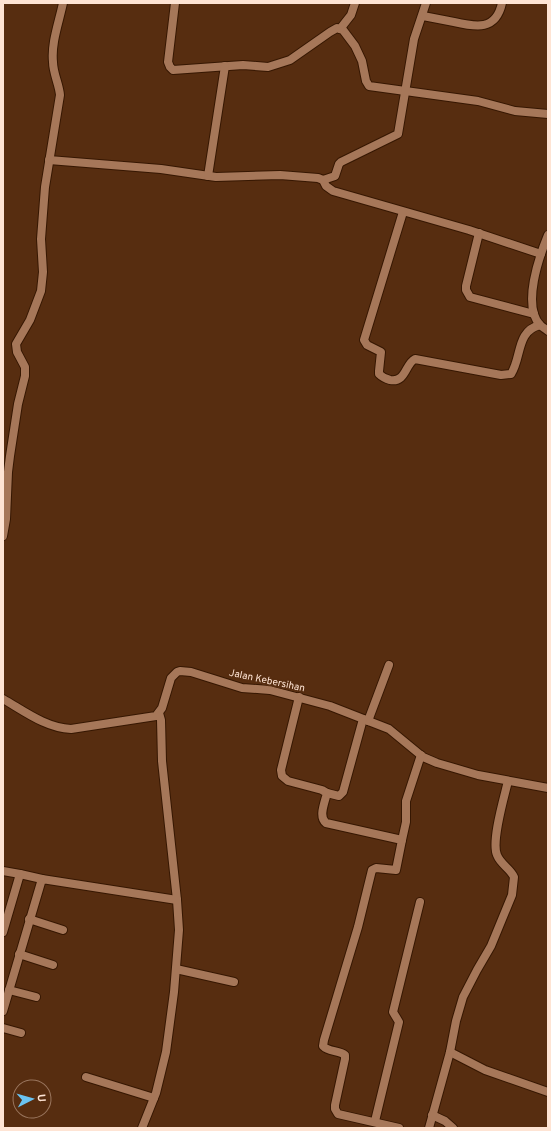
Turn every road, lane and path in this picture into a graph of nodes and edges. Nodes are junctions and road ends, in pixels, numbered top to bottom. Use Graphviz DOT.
graph roads {
  1 [pos="63,3"];
  2 [pos="175,3"];
  3 [pos="355,3"];
  4 [pos="426,3"];
  5 [pos="502,3"];
  6 [pos="423,16"];
  7 [pos="340,29"];
  8 [pos="224,66"];
  9 [pos="405,91"];
  10 [pos="548,114"];
  11 [pos="49,160"];
  12 [pos="208,176"];
  13 [pos="323,180"];
  14 [pos="403,212"];
  15 [pos="479,233"];
  16 [pos="548,235"];
  17 [pos="541,254"];
  18 [pos="534,314"];
  19 [pos="540,325"];
  20 [pos="548,331"];
  21 [pos="3,536"];
  22 [pos="389,665"];
  23 [pos="299,697"];
  24 [pos="3,699"];
  25 [pos="160,713"];
  26 [pos="366,720"];
  27 [pos="421,755"];
  28 [pos="508,781"];
  29 [pos="548,788"];
  30 [pos="327,793"];
  31 [pos="402,840"];
  32 [pos="3,871"];
  33 [pos="20,874"];
  34 [pos="42,878"];
  35 [pos="177,900"];
  36 [pos="420,902"];
  37 [pos="29,918"];
  38 [pos="63,930"];
  39 [pos="3,932"];
  40 [pos="19,954"];
  41 [pos="53,965"];
  42 [pos="176,969"];
  43 [pos="234,982"];
  44 [pos="9,990"];
  45 [pos="36,997"];
  46 [pos="3,1010"];
  47 [pos="3,1028"];
  48 [pos="21,1033"];
  49 [pos="450,1052"];
  50 [pos="86,1077"];
  51 [pos="548,1092"];
  52 [pos="154,1098"];
  53 [pos="432,1114"];
  54 [pos="375,1121"];
  55 [pos="142,1128"];
  56 [pos="400,1128"];
  57 [pos="428,1128"];
  58 [pos="453,1128"];
  1 -- 11 [label="street"];
  2 -- 8 [label="street"];
  3 -- 7 [label="street"];
  4 -- 6 [label="street"];
  5 -- 6 [label="street"];
  6 -- 9 [label="street"];
  7 -- 8 [label="street"];
  7 -- 9 [label="street"];
  8 -- 12 [label="street"];
  9 -- 10 [label="street"];
  9 -- 13 [label="street"];
  11 -- 12 [label="street"];
  11 -- 21 [label="street"];
  12 -- 13 [label="street"];
  13 -- 14 [label="street"];
  14 -- 15 [label="street"];
  14 -- 19 [label="street"];
  15 -- 17 [label="street"];
  15 -- 18 [label="street"];
  16 -- 17 [label="street"];
  17 -- 18 [label="street"];
  18 -- 19 [label="street"];
  19 -- 20 [label="street"];
  22 -- 26 [label="street"];
  23 -- 25 [label="street, Jalan Kebersihan"];
  23 -- 26 [label="street, Jalan Kebersihan"];
  23 -- 30 [label="street"];
  24 -- 25 [label="street"];
  25 -- 35 [label="street"];
  26 -- 27 [label="street, Jalan Kebersihan"];
  26 -- 30 [label="street"];
  27 -- 28 [label="street, Jalan Kebersihan"];
  27 -- 31 [label="street"];
  28 -- 29 [label="street, Jalan Kebersihan"];
  28 -- 49 [label="street"];
  30 -- 31 [label="street"];
  31 -- 54 [label="street"];
  32 -- 33 [label="street"];
  33 -- 34 [label="street"];
  33 -- 39 [label="street"];
  34 -- 35 [label="street"];
  34 -- 37 [label="street"];
  35 -- 42 [label="street"];
  36 -- 54 [label="street"];
  37 -- 38 [label="street"];
  37 -- 40 [label="street"];
  40 -- 41 [label="street"];
  40 -- 44 [label="street"];
  42 -- 43 [label="street"];
  42 -- 52 [label="street"];
  44 -- 45 [label="street"];
  44 -- 46 [label="street"];
  47 -- 48 [label="street"];
  49 -- 51 [label="street"];
  49 -- 53 [label="street"];
  50 -- 52 [label="street"];
  52 -- 55 [label="street"];
  53 -- 57 [label="street"];
  53 -- 58 [label="street"];
  54 -- 56 [label="street"];
}
